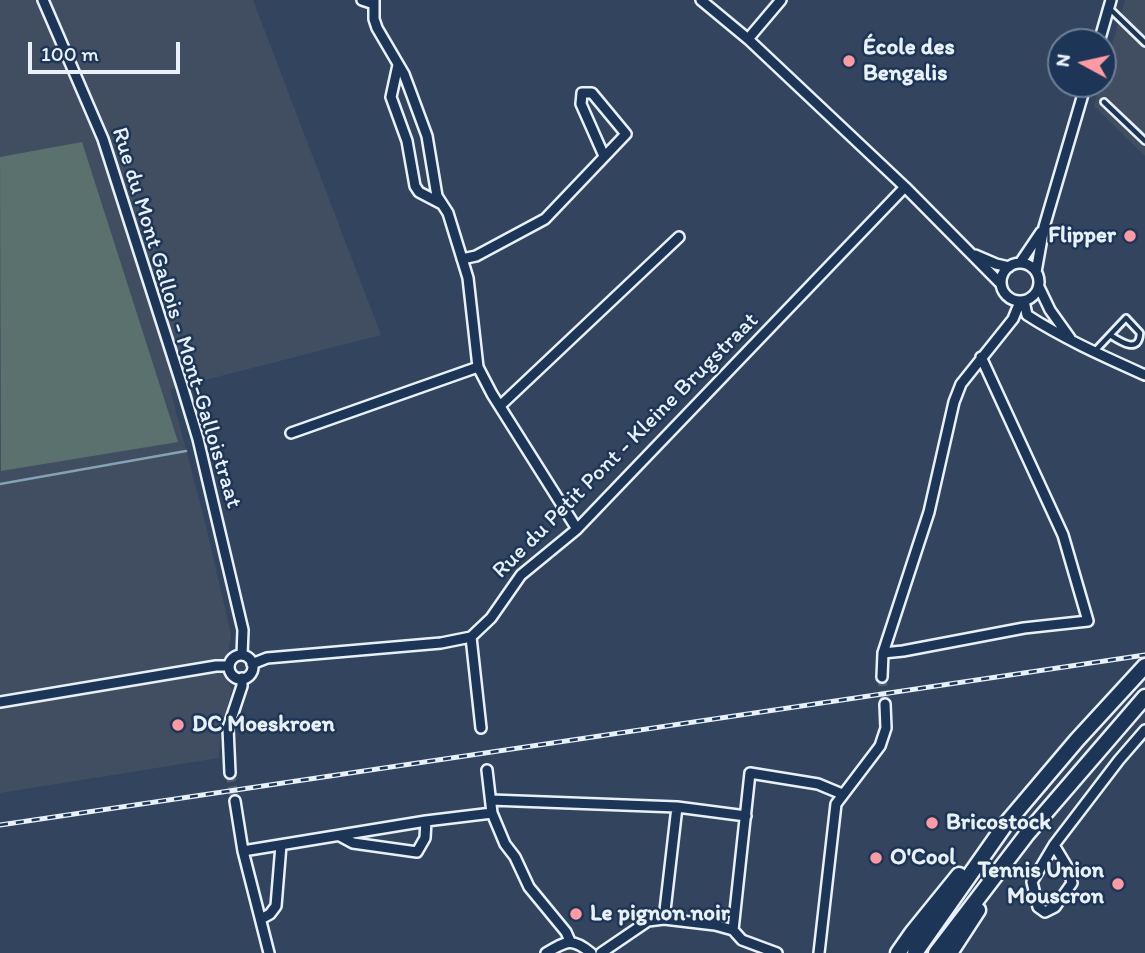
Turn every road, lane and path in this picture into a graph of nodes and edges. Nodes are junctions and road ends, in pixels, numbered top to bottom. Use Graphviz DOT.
graph roads {
  1 [pos="43,0"];
  2 [pos="362,0"];
  3 [pos="701,0"];
  4 [pos="780,0"];
  5 [pos="374,2"];
  6 [pos="1110,4"];
  7 [pos="1103,28"];
  8 [pos="748,39"];
  9 [pos="1145,43"];
  10 [pos="398,65"];
  11 [pos="410,90"];
  12 [pos="391,94"];
  13 [pos="1082,98"];
  14 [pos="1104,102"];
  15 [pos="427,136"];
  16 [pos="407,141"];
  17 [pos="1145,141"];
  18 [pos="604,156"];
  19 [pos="434,183"];
  20 [pos="905,187"];
  21 [pos="419,192"];
  22 [pos="441,204"];
  23 [pos="1044,227"];
  24 [pos="679,237"];
  25 [pos="971,252"];
  26 [pos="462,259"];
  27 [pos="1020,263"];
  28 [pos="1009,267"];
  29 [pos="1036,271"];
  30 [pos="1001,284"];
  31 [pos="1039,287"];
  32 [pos="1022,302"];
  33 [pos="1110,335"];
  34 [pos="1070,338"];
  35 [pos="1095,351"];
  36 [pos="981,357"];
  37 [pos="478,368"];
  38 [pos="1145,375"];
  39 [pos="500,405"];
  40 [pos="291,433"];
  41 [pos="577,529"];
  42 [pos="471,637"];
  43 [pos="883,653"];
  44 [pos="242,655"];
  45 [pos="252,664"];
  46 [pos="229,666"];
  47 [pos="1145,666"];
  48 [pos="882,677"];
  49 [pos="242,678"];
  50 [pos="1145,697"];
  51 [pos="0,702"];
  52 [pos="885,704"];
  53 [pos="481,728"];
  54 [pos="1145,730"];
  55 [pos="487,770"];
  56 [pos="230,773"];
  57 [pos="842,794"];
  58 [pos="491,800"];
  59 [pos="235,802"];
  60 [pos="677,807"];
  61 [pos="492,813"];
  62 [pos="746,816"];
  63 [pos="426,821"];
  64 [pos="1005,825"];
  65 [pos="340,836"];
  66 [pos="281,845"];
  67 [pos="1054,845"];
  68 [pos="243,851"];
  69 [pos="987,884"];
  70 [pos="261,919"];
  71 [pos="664,919"];
  72 [pos="733,930"];
  73 [pos="570,941"];
  74 [pos="269,953"];
  75 [pos="547,953"];
  76 [pos="591,953"];
  77 [pos="601,953"];
  78 [pos="777,953"];
  79 [pos="819,953"];
  80 [pos="898,953"];
  81 [pos="915,953"];
  82 [pos="936,953"];
  83 [pos="950,953"];
  1 -- 44 [label="street, Rue du Mont Gallois - Mont-Galloistraat"];
  2 -- 5 [label="street"];
  3 -- 8 [label="street"];
  4 -- 8 [label="street"];
  5 -- 10 [label="street"];
  6 -- 7 [label="street"];
  6 -- 9 [label="lane"];
  8 -- 20 [label="street"];
  10 -- 11 [label="street"];
  10 -- 12 [label="street"];
  11 -- 12 [label="street"];
  11 -- 15 [label="street"];
  12 -- 16 [label="street"];
  13 -- 23 [label="street"];
  14 -- 17 [label="lane"];
  15 -- 16 [label="street"];
  15 -- 19 [label="street"];
  16 -- 21 [label="street"];
  18 -- 18 [label="street"];
  18 -- 26 [label="street"];
  19 -- 21 [label="street"];
  19 -- 22 [label="street"];
  20 -- 25 [label="street"];
  20 -- 41 [label="street, Rue du Petit Pont - Kleine Brugstraat"];
  21 -- 22 [label="street"];
  22 -- 26 [label="street"];
  23 -- 27 [label="street"];
  23 -- 29 [label="street"];
  24 -- 39 [label="street"];
  25 -- 28 [label="street"];
  25 -- 30 [label="street"];
  26 -- 37 [label="street"];
  27 -- 28 [label="street"];
  27 -- 29 [label="street"];
  28 -- 30 [label="street"];
  29 -- 31 [label="street"];
  30 -- 32 [label="street"];
  31 -- 32 [label="street"];
  31 -- 34 [label="street"];
  32 -- 34 [label="street"];
  32 -- 36 [label="street"];
  33 -- 33 [label="lane"];
  33 -- 35 [label="lane"];
  34 -- 35 [label="street"];
  35 -- 38 [label="street"];
  36 -- 43 [label="street"];
  36 -- 43 [label="street"];
  37 -- 39 [label="street"];
  37 -- 40 [label="street"];
  39 -- 41 [label="street"];
  41 -- 42 [label="street, Rue du Petit Pont - Kleine Brugstraat"];
  42 -- 45 [label="street"];
  42 -- 53 [label="street"];
  43 -- 48 [label="street"];
  44 -- 45 [label="street"];
  44 -- 46 [label="street"];
  45 -- 49 [label="street"];
  46 -- 49 [label="street"];
  46 -- 51 [label="street"];
  47 -- 64 [label="highway"];
  49 -- 56 [label="street"];
  50 -- 69 [label="highway"];
  52 -- 57 [label="street"];
  54 -- 67 [label="street"];
  55 -- 58 [label="street"];
  57 -- 62 [label="street"];
  57 -- 79 [label="street"];
  58 -- 60 [label="street"];
  58 -- 61 [label="street"];
  59 -- 68 [label="street"];
  60 -- 62 [label="street"];
  60 -- 71 [label="street"];
  61 -- 63 [label="street"];
  61 -- 73 [label="street"];
  62 -- 72 [label="street"];
  63 -- 65 [label="street"];
  63 -- 65 [label="street"];
  64 -- 80 [label="highway"];
  64 -- 81 [label="highway"];
  65 -- 66 [label="street"];
  66 -- 68 [label="street"];
  66 -- 70 [label="street"];
  67 -- 67 [label="street"];
  68 -- 70 [label="street"];
  69 -- 82 [label="highway"];
  69 -- 83 [label="highway"];
  70 -- 74 [label="street"];
  71 -- 72 [label="street"];
  71 -- 77 [label="street"];
  72 -- 78 [label="street"];
  73 -- 75 [label="street"];
  73 -- 76 [label="street"];
}
